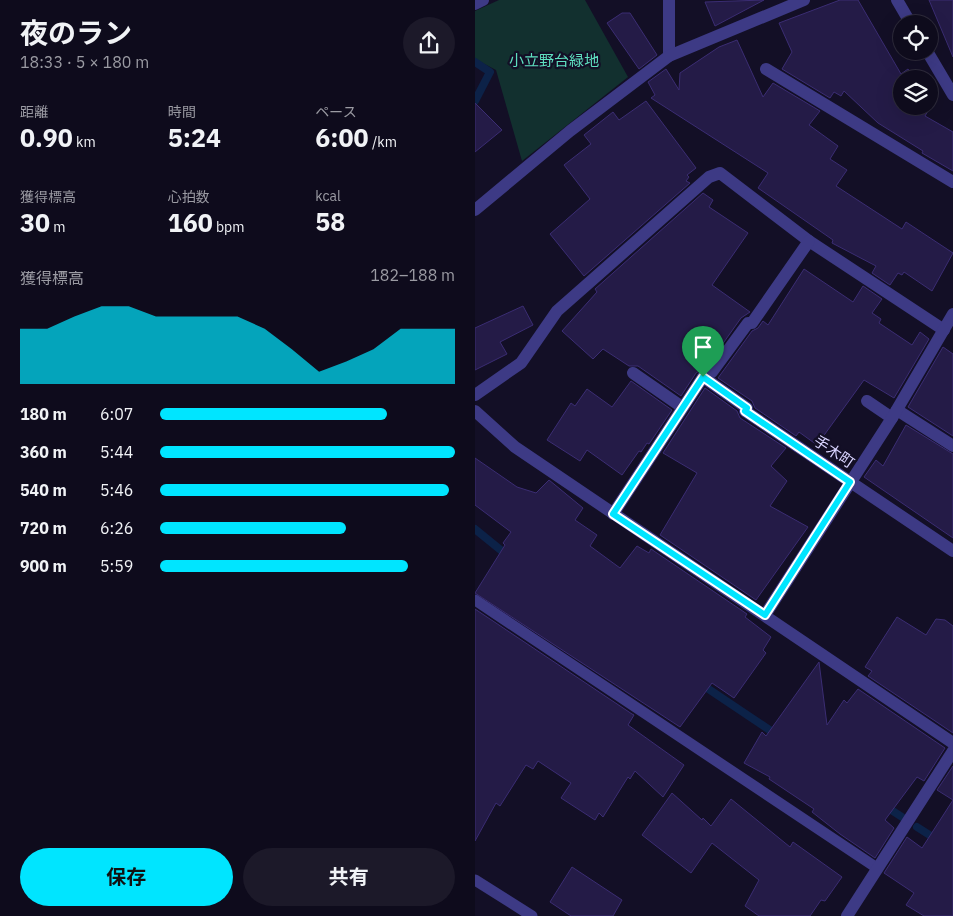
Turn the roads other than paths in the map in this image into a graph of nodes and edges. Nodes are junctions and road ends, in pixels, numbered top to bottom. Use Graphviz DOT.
graph roads {
  1 [pos="483,0"];
  2 [pos="669,0"];
  3 [pos="805,0"];
  4 [pos="897,0"];
  5 [pos="475,4"];
  6 [pos="906,15"];
  7 [pos="669,56"];
  8 [pos="932,60"];
  9 [pos="766,69"];
  10 [pos="953,95"];
  11 [pos="953,182"];
  12 [pos="475,210"];
  13 [pos="809,241"];
  14 [pos="953,314"];
  15 [pos="944,330"];
  16 [pos="633,372"];
  17 [pos="703,377"];
  18 [pos="475,395"];
  19 [pos="867,402"];
  20 [pos="682,407"];
  21 [pos="475,411"];
  22 [pos="894,414"];
  23 [pos="953,446"];
  24 [pos="850,482"];
  25 [pos="613,514"];
  26 [pos="953,551"];
  27 [pos="475,600"];
  28 [pos="765,615"];
  29 [pos="953,743"];
  30 [pos="953,751"];
  31 [pos="877,868"];
  32 [pos="475,880"];
  33 [pos="532,916"];
  34 [pos="847,916"];
  1 -- 5 [label="street"];
  2 -- 7 [label="street"];
  3 -- 7 [label="street"];
  4 -- 6 [label="street"];
  7 -- 12 [label="street"];
  8 -- 10 [label="street"];
  9 -- 11 [label="street"];
  13 -- 15 [label="street"];
  13 -- 17 [label="street"];
  13 -- 18 [label="street"];
  14 -- 15 [label="street"];
  15 -- 22 [label="street"];
  16 -- 20 [label="street"];
  17 -- 20 [label="street"];
  17 -- 24 [label="street, 手木町"];
  19 -- 22 [label="street"];
  20 -- 25 [label="street"];
  21 -- 25 [label="street"];
  22 -- 23 [label="street"];
  22 -- 24 [label="street"];
  24 -- 26 [label="street, 手木町"];
  24 -- 28 [label="street"];
  25 -- 28 [label="street"];
  27 -- 31 [label="lane"];
  28 -- 29 [label="street"];
  30 -- 31 [label="street"];
  31 -- 34 [label="street"];
  32 -- 33 [label="lane"];
}
